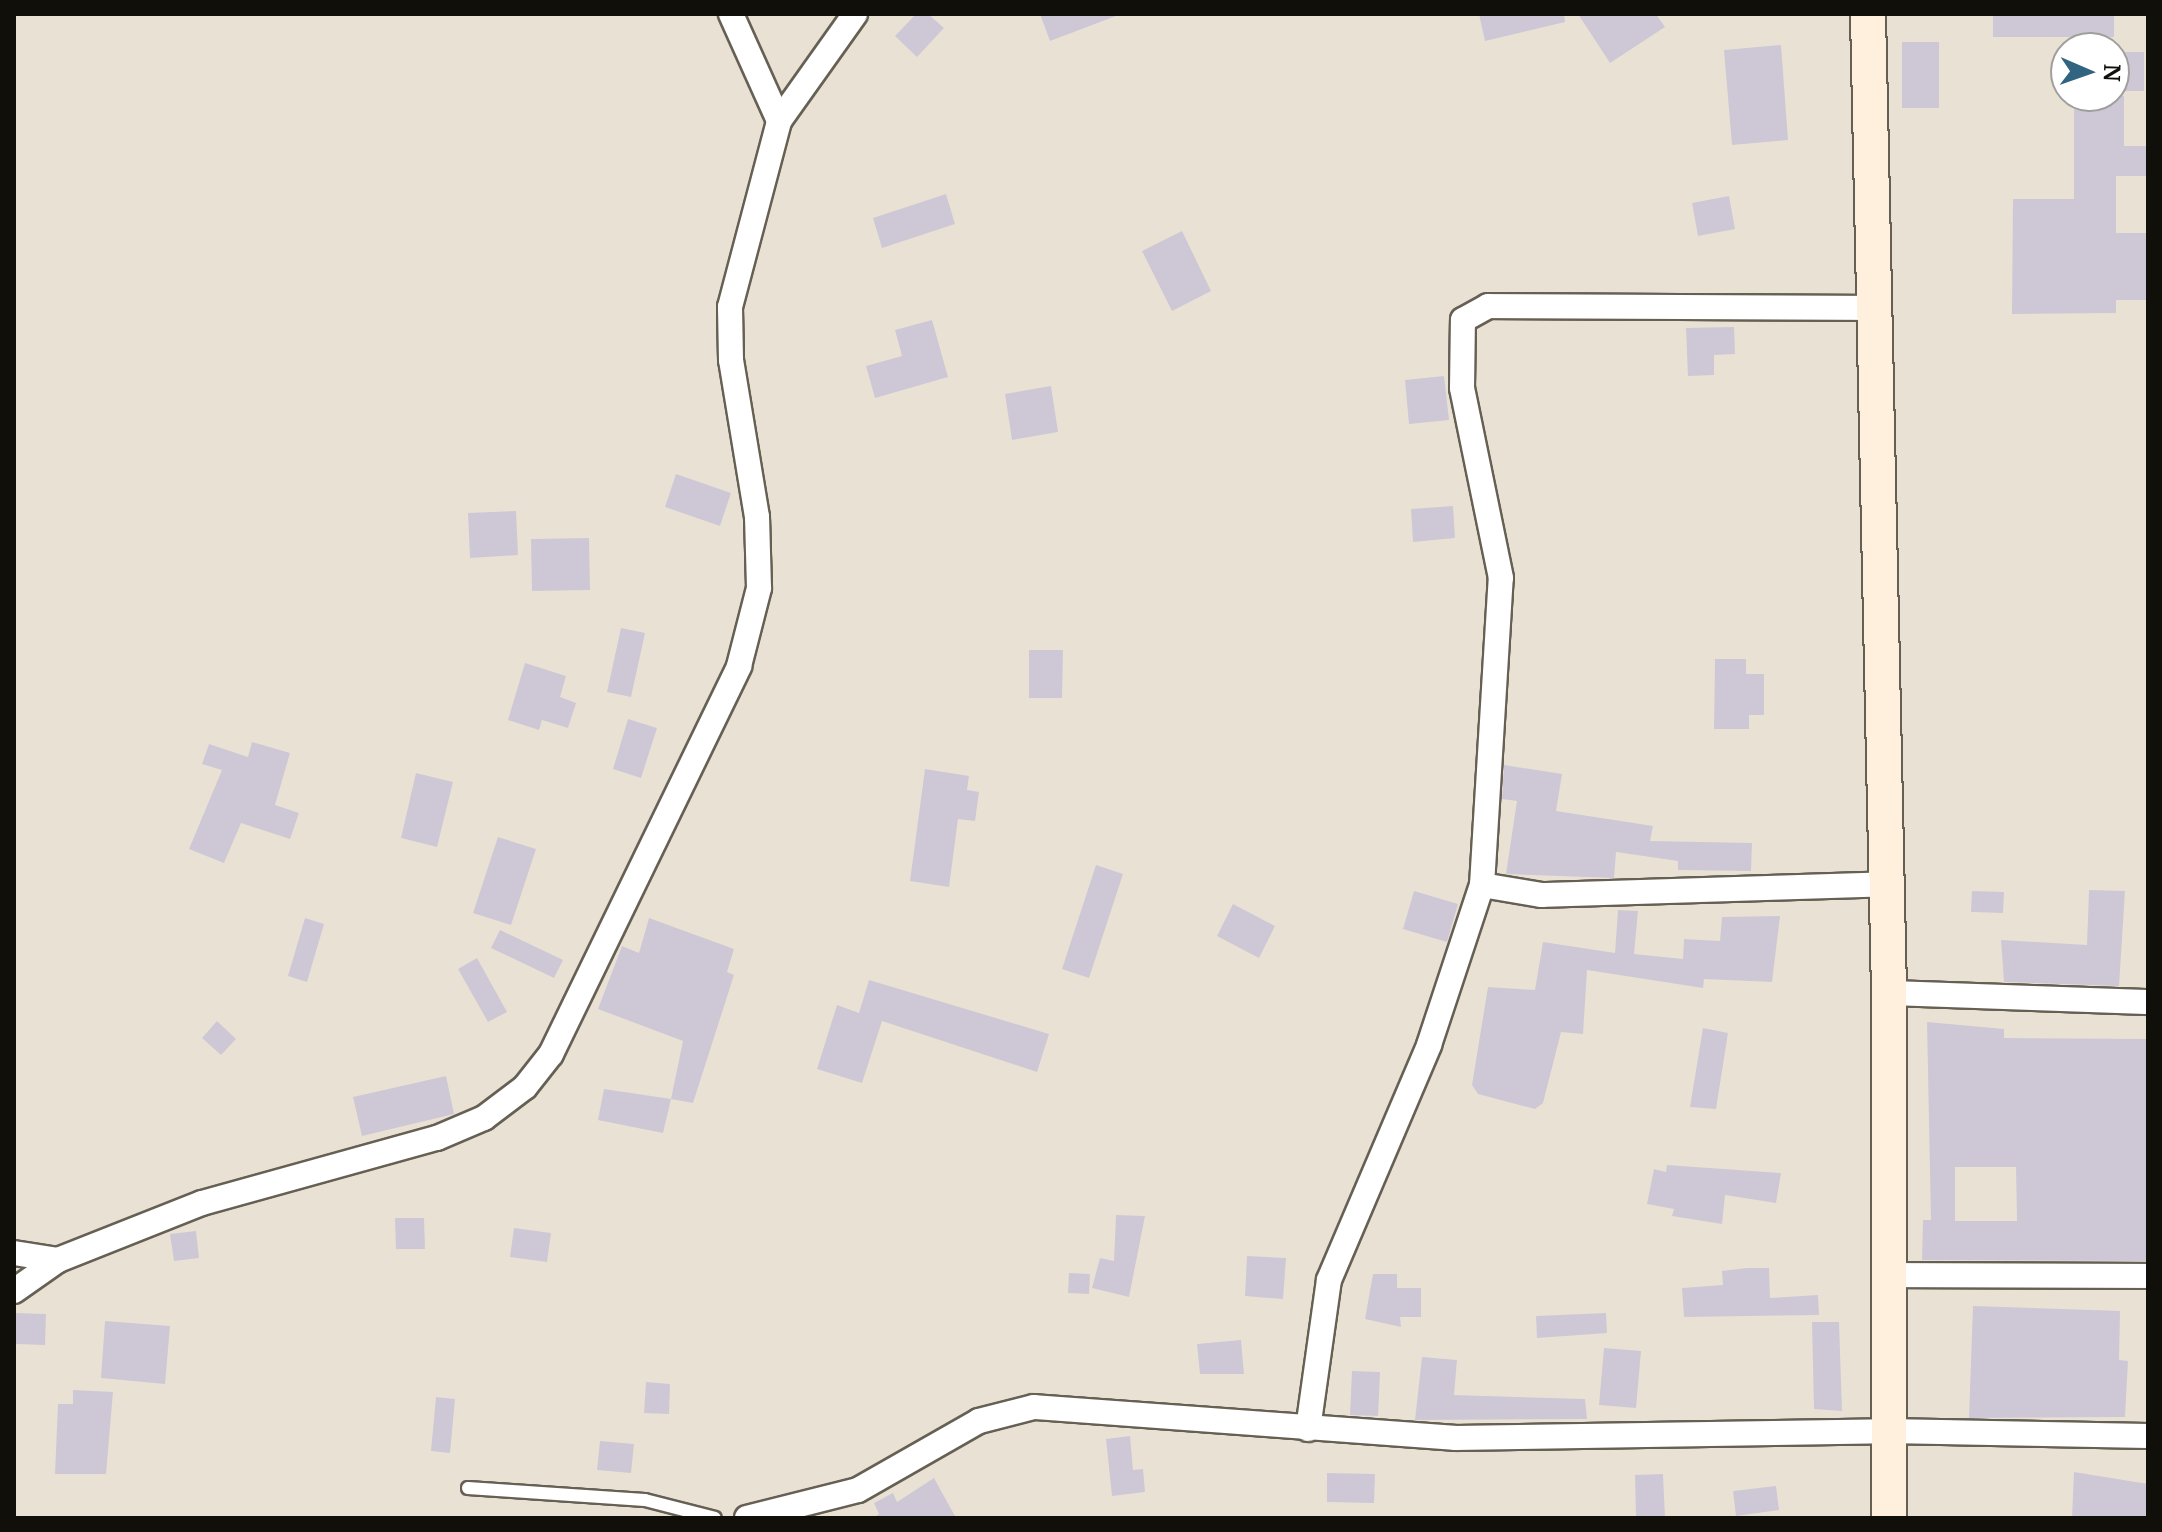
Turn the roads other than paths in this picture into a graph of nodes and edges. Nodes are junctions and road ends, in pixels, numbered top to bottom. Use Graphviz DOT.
graph roads {
  1 [pos="731,14"];
  2 [pos="855,14"];
  3 [pos="1868,14"];
  4 [pos="779,121"];
  5 [pos="1872,308"];
  6 [pos="1883,884"];
  7 [pos="1482,885"];
  8 [pos="1889,993"];
  9 [pos="2148,1002"];
  10 [pos="14,1253"];
  11 [pos="58,1260"];
  12 [pos="1885,1275"];
  13 [pos="2148,1276"];
  14 [pos="14,1291"];
  15 [pos="1308,1429"];
  16 [pos="1886,1431"];
  17 [pos="2148,1436"];
  18 [pos="468,1488"];
  19 [pos="715,1518"];
  20 [pos="747,1518"];
  21 [pos="1889,1518"];
  1 -- 4 [label="street"];
  2 -- 4 [label="street"];
  3 -- 5 [label="main road"];
  4 -- 11 [label="street"];
  5 -- 6 [label="main road"];
  5 -- 7 [label="street"];
  6 -- 7 [label="street"];
  6 -- 8 [label="main road"];
  7 -- 15 [label="street"];
  8 -- 9 [label="street"];
  8 -- 12 [label="main road"];
  10 -- 11 [label="street"];
  11 -- 14 [label="street"];
  12 -- 13 [label="street"];
  12 -- 16 [label="main road"];
  15 -- 16 [label="street"];
  15 -- 20 [label="street"];
  16 -- 17 [label="street"];
  16 -- 21 [label="main road"];
  18 -- 19 [label="lane"];
}
